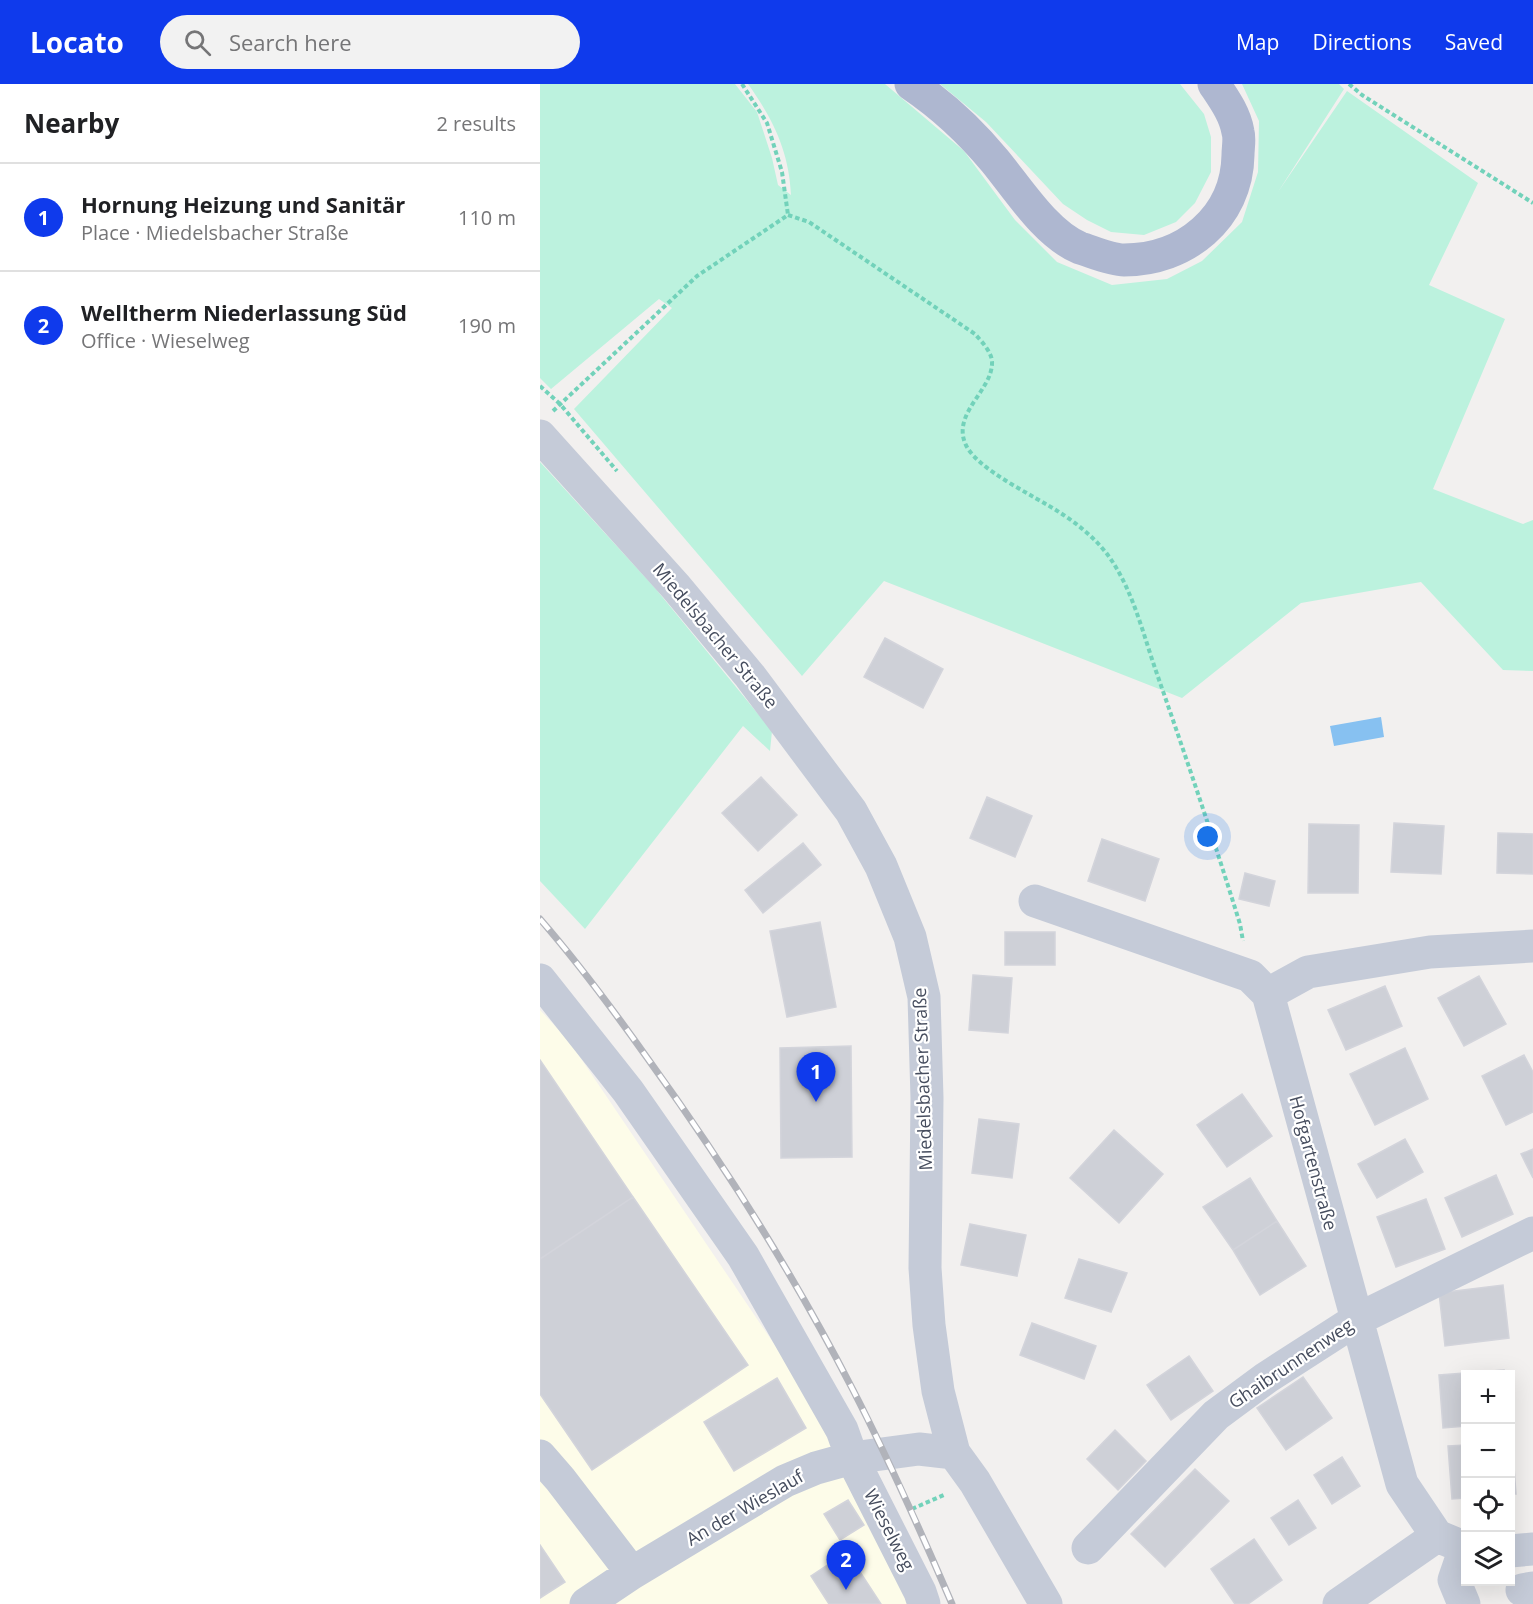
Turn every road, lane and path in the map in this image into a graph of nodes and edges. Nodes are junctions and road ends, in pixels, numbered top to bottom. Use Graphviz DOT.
graph roads {
  1 [pos="742,84"];
  2 [pos="911,84"];
  3 [pos="1214,84"];
  4 [pos="1349,84"];
  5 [pos="1533,203"];
  6 [pos="788,215"];
  7 [pos="543,427"];
  8 [pos="1035,901"];
  9 [pos="1533,946"];
  10 [pos="540,980"];
  11 [pos="1259,985"];
  12 [pos="1533,1233"];
  13 [pos="1356,1320"];
  14 [pos="954,1453"];
  15 [pos="540,1456"];
  16 [pos="852,1458"];
  17 [pos="975,1482"];
  18 [pos="903,1512"];
  19 [pos="1456,1544"];
  20 [pos="1088,1548"];
  21 [pos="1533,1549"];
  22 [pos="1515,1551"];
  23 [pos="632,1573"];
  24 [pos="586,1604"];
  25 [pos="924,1604"];
  26 [pos="1046,1604"];
  27 [pos="1339,1604"];
  28 [pos="1464,1604"];
  1 -- 6 [label="path"];
  2 -- 3 [label="main road"];
  4 -- 5 [label="path"];
  6 -- 7 [label="path"];
  6 -- 11 [label="path"];
  7 -- 14 [label="street, Miedelsbacher Straße"];
  8 -- 11 [label="street"];
  9 -- 11 [label="street"];
  10 -- 16 [label="street, Wieselweg"];
  11 -- 13 [label="street, Hofgartenstraße"];
  12 -- 13 [label="street, Ghaibrunnenweg"];
  13 -- 19 [label="street, Hofgartenstraße"];
  13 -- 20 [label="street, Ghaibrunnenweg"];
  14 -- 16 [label="street, An der Wieslauf"];
  14 -- 17 [label="street, Miedelsbacher Straße"];
  15 -- 23 [label="street"];
  16 -- 23 [label="street, An der Wieslauf"];
  16 -- 25 [label="street, Wieselweg"];
  17 -- 18 [label="path"];
  17 -- 26 [label="street, Miedelsbacher Straße"];
  19 -- 27 [label="street"];
  19 -- 28 [label="street"];
  21 -- 22 [label="street"];
  23 -- 24 [label="street, An der Wieslauf"];
}
